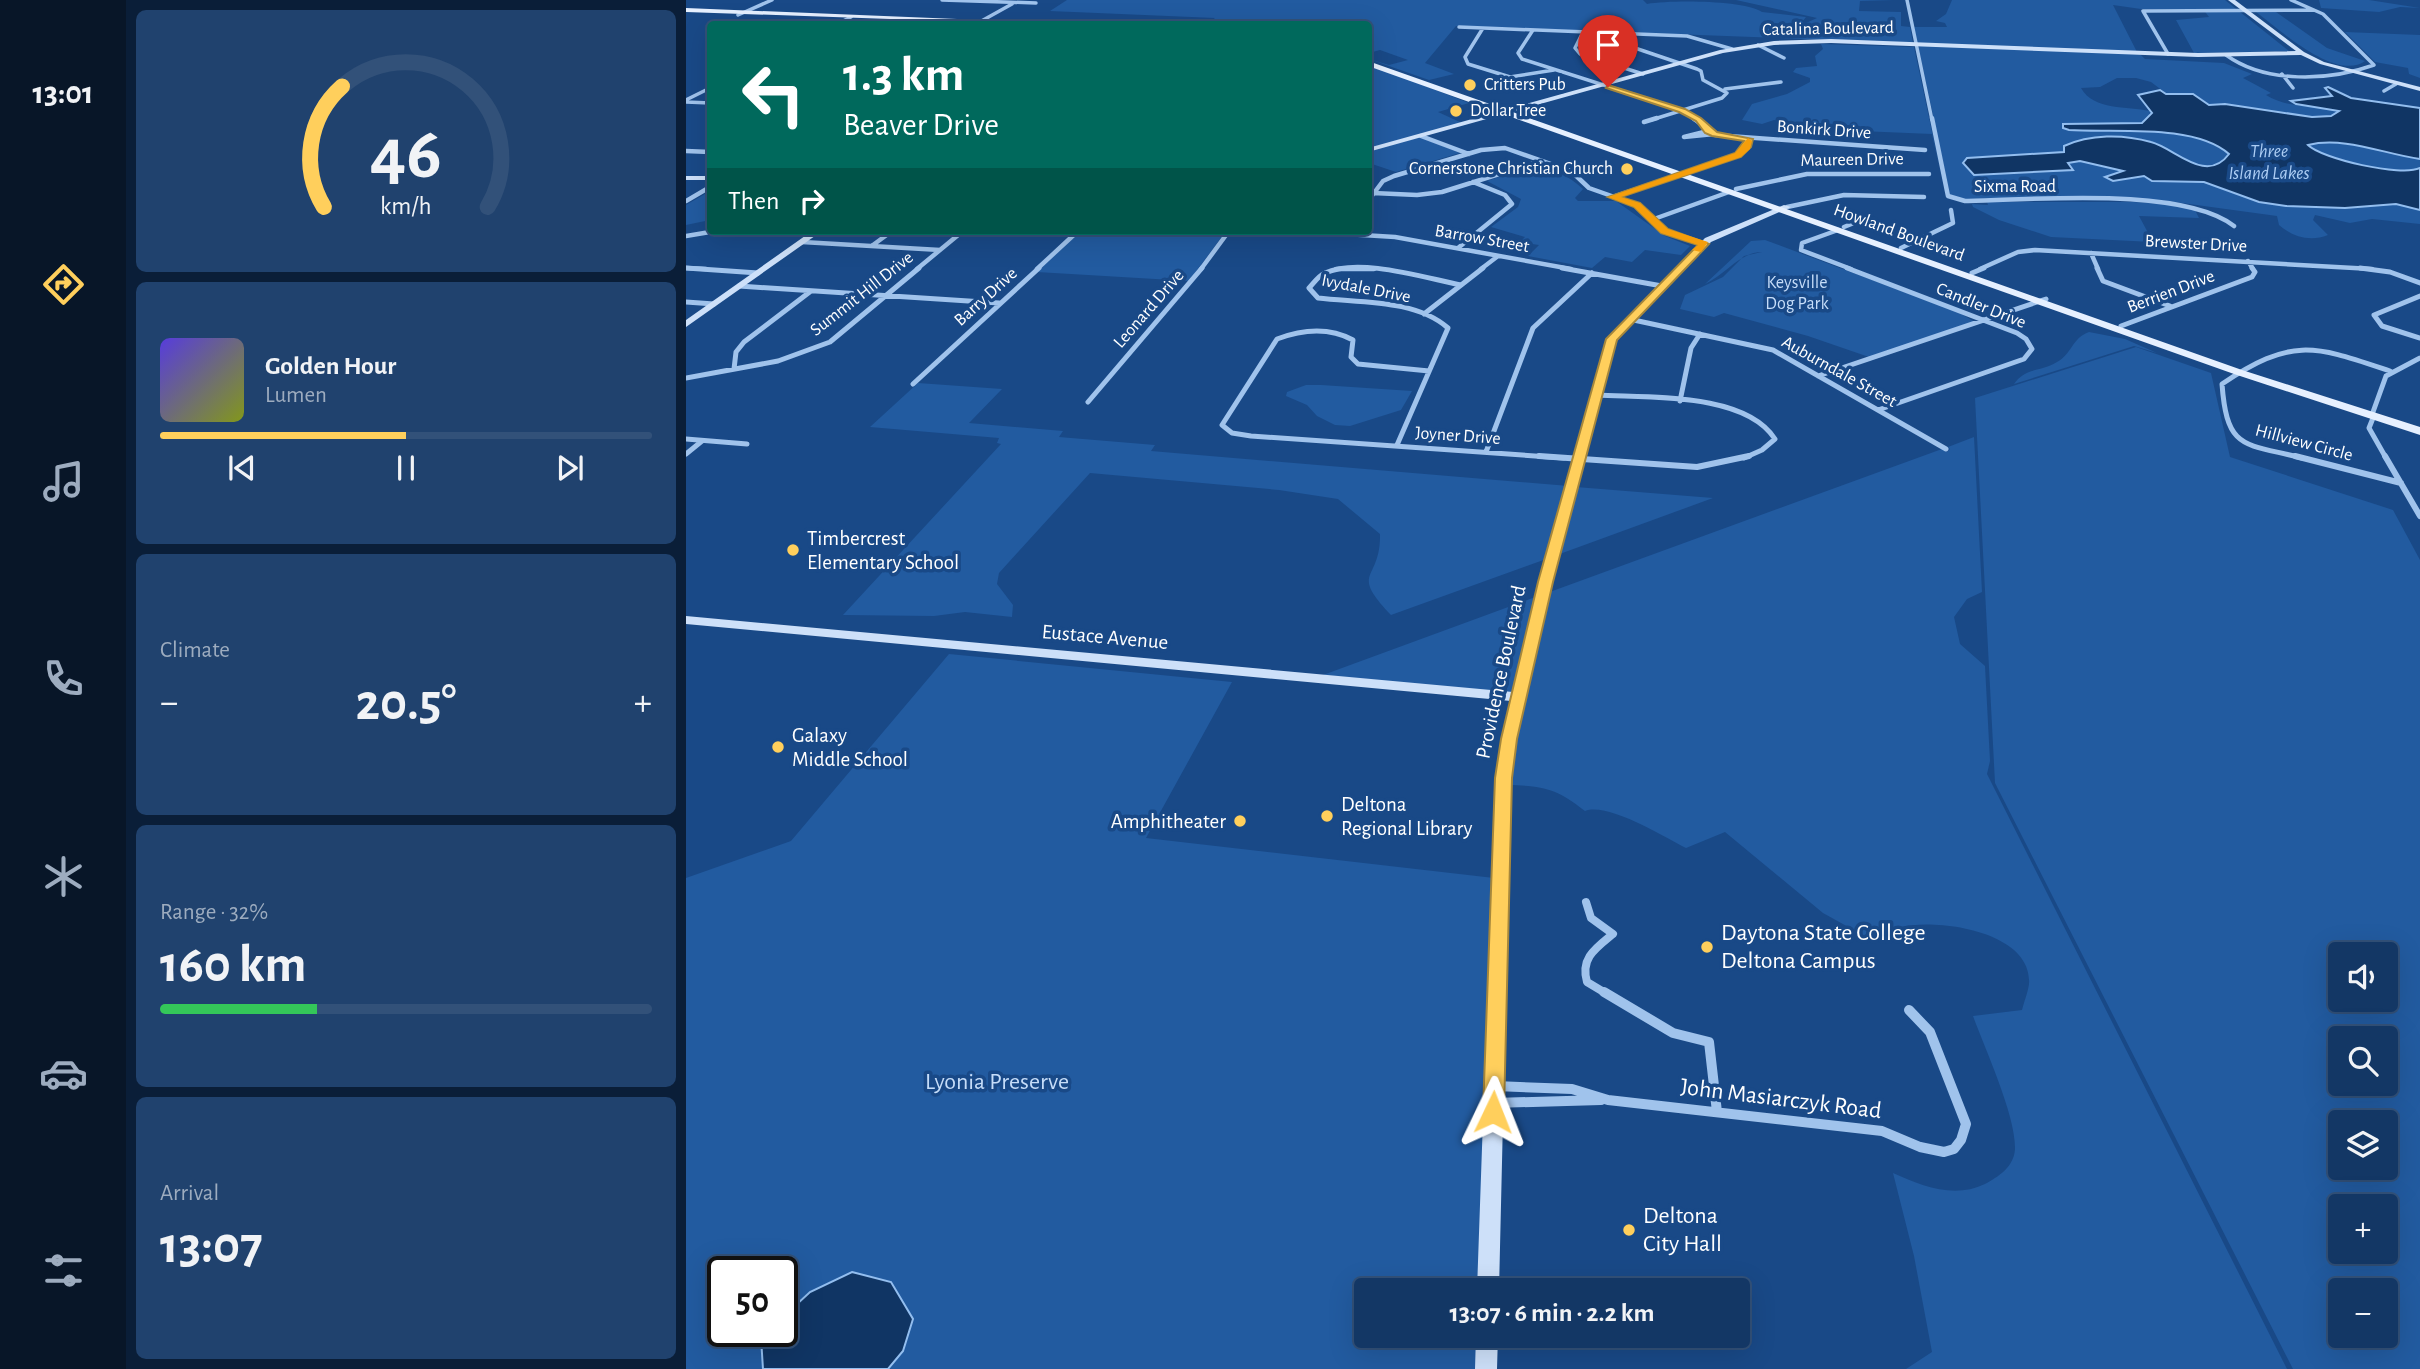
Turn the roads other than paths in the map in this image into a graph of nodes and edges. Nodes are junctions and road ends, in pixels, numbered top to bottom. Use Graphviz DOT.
graph roads {
  1 [pos="772,0"];
  2 [pos="942,0"];
  3 [pos="1907,0"];
  4 [pos="2231,0"];
  5 [pos="2291,0"];
  6 [pos="983,1"];
  7 [pos="1017,1"];
  8 [pos="1036,3"];
  9 [pos="2244,10"];
  10 [pos="2317,10"];
  11 [pos="686,12"];
  12 [pos="740,14"];
  13 [pos="849,18"];
  14 [pos="842,21"];
  15 [pos="914,21"];
  16 [pos="984,21"];
  17 [pos="1458,27"];
  18 [pos="1483,28"];
  19 [pos="1533,30"];
  20 [pos="1583,32"];
  21 [pos="1633,34"];
  22 [pos="1916,44"];
  23 [pos="1758,45"];
  24 [pos="1732,49"];
  25 [pos="2302,53"];
  26 [pos="2168,54"];
  27 [pos="2226,55"];
  28 [pos="1784,58"];
  29 [pos="1372,63"];
  30 [pos="1680,63"];
  31 [pos="1554,70"];
  32 [pos="2348,72"];
  33 [pos="1643,74"];
  34 [pos="2282,74"];
  35 [pos="1781,82"];
  36 [pos="2396,84"];
  37 [pos="1602,85"];
  38 [pos="2294,88"];
  39 [pos="1725,89"];
  40 [pos="2420,89"];
  41 [pos="707,90"];
  42 [pos="2384,91"];
  43 [pos="686,101"];
  44 [pos="707,103"];
  45 [pos="1682,110"];
  46 [pos="1508,111"];
  47 [pos="1644,122"];
  48 [pos="1708,131"];
  49 [pos="1714,134"];
  50 [pos="1421,136"];
  51 [pos="1749,139"];
  52 [pos="1372,149"];
  53 [pos="1925,150"];
  54 [pos="686,151"];
  55 [pos="707,152"];
  56 [pos="1469,154"];
  57 [pos="1541,161"];
  58 [pos="1683,174"];
  59 [pos="1929,174"];
  60 [pos="686,178"];
  61 [pos="707,178"];
  62 [pos="1473,182"];
  63 [pos="707,189"];
  64 [pos="1733,191"];
  65 [pos="1373,193"];
  66 [pos="1612,197"];
  67 [pos="1924,197"];
  68 [pos="686,201"];
  69 [pos="1784,209"];
  70 [pos="1951,211"];
  71 [pos="1866,218"];
  72 [pos="1654,219"];
  73 [pos="2234,226"];
  74 [pos="1841,228"];
  75 [pos="707,232"];
  76 [pos="812,235"];
  77 [pos="887,235"];
  78 [pos="958,235"];
  79 [pos="1073,235"];
  80 [pos="1226,235"];
  81 [pos="1371,235"];
  82 [pos="686,236"];
  83 [pos="802,242"];
  84 [pos="1704,244"];
  85 [pos="873,246"];
  86 [pos="1458,248"];
  87 [pos="1901,248"];
  88 [pos="940,250"];
  89 [pos="2091,253"];
  90 [pos="1498,256"];
  91 [pos="2248,261"];
  92 [pos="686,268"];
  93 [pos="758,273"];
  94 [pos="1592,273"];
  95 [pos="1972,273"];
  96 [pos="2420,283"];
  97 [pos="1461,285"];
  98 [pos="739,286"];
  99 [pos="1662,286"];
  100 [pos="812,291"];
  101 [pos="885,296"];
  102 [pos="2420,296"];
  103 [pos="2043,300"];
  104 [pos="686,302"];
  105 [pos="999,303"];
  106 [pos="714,304"];
  107 [pos="2171,306"];
  108 [pos="1424,314"];
  109 [pos="1629,319"];
  110 [pos="1984,320"];
  111 [pos="686,324"];
  112 [pos="2121,326"];
  113 [pos="1700,334"];
  114 [pos="2420,338"];
  115 [pos="2420,358"];
  116 [pos="734,369"];
  117 [pos="1429,371"];
  118 [pos="2241,371"];
  119 [pos="2390,372"];
  120 [pos="1818,376"];
  121 [pos="686,378"];
  122 [pos="913,384"];
  123 [pos="1597,396"];
  124 [pos="1680,401"];
  125 [pos="1087,402"];
  126 [pos="1878,410"];
  127 [pos="2373,415"];
  128 [pos="2420,426"];
  129 [pos="2420,431"];
  130 [pos="686,439"];
  131 [pos="703,440"];
  132 [pos="747,444"];
  133 [pos="1397,445"];
  134 [pos="1946,449"];
  135 [pos="1486,452"];
  136 [pos="686,454"];
  137 [pos="1580,460"];
  138 [pos="2400,483"];
  139 [pos="2420,516"];
  140 [pos="686,620"];
  141 [pos="1520,697"];
  142 [pos="1586,902"];
  143 [pos="1909,1010"];
  144 [pos="1494,1094"];
  145 [pos="1608,1100"];
  146 [pos="1717,1112"];
  147 [pos="1488,1278"];
  148 [pos="1487,1348"];
  149 [pos="1486,1369"];
  1 -- 12 [label="street"];
  2 -- 6 [label="street"];
  3 -- 22 [label="street, Sixma Road"];
  4 -- 9 [label="street"];
  5 -- 10 [label="street"];
  6 -- 7 [label="street"];
  7 -- 8 [label="street"];
  7 -- 16 [label="street"];
  9 -- 10 [label="street"];
  9 -- 25 [label="street"];
  9 -- 26 [label="street"];
  10 -- 32 [label="street"];
  11 -- 12 [label="main road"];
  12 -- 13 [label="main road"];
  13 -- 14 [label="street"];
  13 -- 15 [label="main road"];
  17 -- 18 [label="street"];
  18 -- 19 [label="street"];
  18 -- 31 [label="street"];
  19 -- 20 [label="street"];
  19 -- 31 [label="street, Bonkirk Drive"];
  20 -- 21 [label="street"];
  20 -- 33 [label="street"];
  21 -- 24 [label="street"];
  21 -- 30 [label="street"];
  22 -- 23 [label="street, Catalina Boulevard"];
  22 -- 26 [label="street, Catalina Boulevard"];
  22 -- 73 [label="street, Sixma Road"];
  23 -- 24 [label="street, Catalina Boulevard"];
  23 -- 28 [label="street"];
  24 -- 30 [label="street, Catalina Boulevard"];
  25 -- 27 [label="street, Catalina Boulevard"];
  25 -- 32 [label="street"];
  26 -- 27 [label="street, Catalina Boulevard"];
  27 -- 34 [label="street"];
  29 -- 46 [label="main road, Howland Boulevard"];
  30 -- 33 [label="street, Catalina Boulevard"];
  30 -- 39 [label="street"];
  31 -- 37 [label="street, Bonkirk Drive"];
  32 -- 34 [label="street"];
  32 -- 36 [label="street"];
  33 -- 37 [label="street, Catalina Boulevard"];
  34 -- 38 [label="street"];
  35 -- 39 [label="street"];
  36 -- 40 [label="street"];
  36 -- 42 [label="street"];
  37 -- 45 [label="street, Bonkirk Drive"];
  37 -- 46 [label="street, Catalina Boulevard"];
  39 -- 45 [label="street"];
  41 -- 43 [label="street"];
  43 -- 44 [label="street"];
  45 -- 47 [label="street"];
  45 -- 48 [label="street, Bonkirk Drive"];
  46 -- 50 [label="street, Catalina Boulevard"];
  46 -- 58 [label="main road, Howland Boulevard"];
  48 -- 49 [label="street, Bonkirk Drive"];
  48 -- 49 [label="street"];
  49 -- 51 [label="street, Bonkirk Drive"];
  50 -- 52 [label="street, Catalina Boulevard"];
  50 -- 56 [label="street"];
  51 -- 53 [label="street, Bonkirk Drive"];
  51 -- 58 [label="street"];
  54 -- 55 [label="street"];
  56 -- 57 [label="street"];
  56 -- 65 [label="street"];
  57 -- 62 [label="street"];
  57 -- 66 [label="street"];
  58 -- 64 [label="main road, Howland Boulevard"];
  58 -- 66 [label="street"];
  59 -- 64 [label="street, Maureen Drive"];
  60 -- 61 [label="street"];
  62 -- 65 [label="street"];
  62 -- 86 [label="street"];
  63 -- 68 [label="street"];
  64 -- 69 [label="main road, Howland Boulevard"];
  64 -- 72 [label="street, Maureen Drive"];
  66 -- 72 [label="street"];
  67 -- 69 [label="street"];
  69 -- 74 [label="main road, Howland Boulevard"];
  69 -- 84 [label="street, Providence Boulevard"];
  70 -- 87 [label="street, Sixma Road"];
  71 -- 74 [label="street"];
  72 -- 84 [label="street"];
  74 -- 87 [label="main road, Howland Boulevard"];
  74 -- 103 [label="main road, Howland Boulevard"];
  74 -- 110 [label="street, Candler Drive"];
  75 -- 82 [label="street"];
  76 -- 83 [label="street"];
  77 -- 85 [label="street"];
  78 -- 88 [label="street, Summit Hill Drive"];
  79 -- 105 [label="street, Barry Drive"];
  80 -- 125 [label="street, Leonard Drive"];
  81 -- 86 [label="street, Barrow Street"];
  83 -- 85 [label="street"];
  83 -- 93 [label="street"];
  84 -- 99 [label="street, Providence Boulevard"];
  85 -- 88 [label="street"];
  86 -- 90 [label="street, Barrow Street"];
  87 -- 95 [label="main road, Howland Boulevard"];
  88 -- 101 [label="street, Summit Hill Drive"];
  89 -- 91 [label="street, Brewster Drive"];
  89 -- 95 [label="street, Brewster Drive"];
  89 -- 107 [label="street"];
  90 -- 94 [label="street, Barrow Street"];
  90 -- 97 [label="street"];
  91 -- 96 [label="street, Brewster Drive"];
  91 -- 107 [label="street, Berrien Drive"];
  92 -- 93 [label="street"];
  93 -- 98 [label="street"];
  94 -- 99 [label="street, Barrow Street"];
  94 -- 135 [label="street"];
  95 -- 103 [label="main road, Howland Boulevard"];
  97 -- 108 [label="street"];
  97 -- 108 [label="street, Ivydale Drive"];
  98 -- 100 [label="street"];
  98 -- 106 [label="street"];
  99 -- 109 [label="street, Providence Boulevard"];
  100 -- 101 [label="street"];
  100 -- 116 [label="street"];
  101 -- 105 [label="street"];
  101 -- 116 [label="street, Summit Hill Drive"];
  102 -- 114 [label="street"];
  103 -- 110 [label="street"];
  103 -- 112 [label="main road, Howland Boulevard"];
  103 -- 118 [label="main road, Howland Boulevard"];
  104 -- 106 [label="street"];
  105 -- 122 [label="street, Barry Drive"];
  106 -- 111 [label="street"];
  107 -- 112 [label="street, Berrien Drive"];
  108 -- 117 [label="street, Ivydale Drive"];
  109 -- 113 [label="street, Auburndale Street"];
  109 -- 123 [label="street, Providence Boulevard"];
  110 -- 120 [label="street"];
  110 -- 126 [label="street, Candler Drive"];
  112 -- 118 [label="main road, Howland Boulevard"];
  113 -- 120 [label="street, Auburndale Street"];
  113 -- 124 [label="street"];
  115 -- 119 [label="street"];
  116 -- 121 [label="street, Summit Hill Drive"];
  117 -- 133 [label="street, Ivydale Drive"];
  117 -- 133 [label="street, Joyner Drive"];
  118 -- 119 [label="street"];
  118 -- 127 [label="main road, Howland Boulevard"];
  118 -- 138 [label="street, Hillview Circle"];
  119 -- 127 [label="street"];
  120 -- 126 [label="street, Auburndale Street"];
  123 -- 124 [label="street, Joyner Drive"];
  123 -- 137 [label="street, Providence Boulevard"];
  124 -- 137 [label="street, Joyner Drive"];
  126 -- 134 [label="street, Auburndale Street"];
  127 -- 128 [label="main road"];
  127 -- 129 [label="main road, Howland Boulevard"];
  127 -- 138 [label="street"];
  130 -- 131 [label="street"];
  131 -- 132 [label="street"];
  131 -- 136 [label="street"];
  133 -- 135 [label="street, Joyner Drive"];
  135 -- 137 [label="street, Joyner Drive"];
  137 -- 141 [label="street, Providence Boulevard"];
  138 -- 139 [label="street"];
  140 -- 141 [label="street, Eustace Avenue"];
  141 -- 144 [label="street, Providence Boulevard"];
  142 -- 146 [label="street"];
  143 -- 146 [label="street, John Masiarczyk Road"];
  144 -- 145 [label="street, John Masiarczyk Road"];
  144 -- 145 [label="street, John Masiarczyk Road"];
  144 -- 147 [label="street, Providence Boulevard"];
  145 -- 146 [label="street, John Masiarczyk Road"];
  148 -- 149 [label="street"];
}
